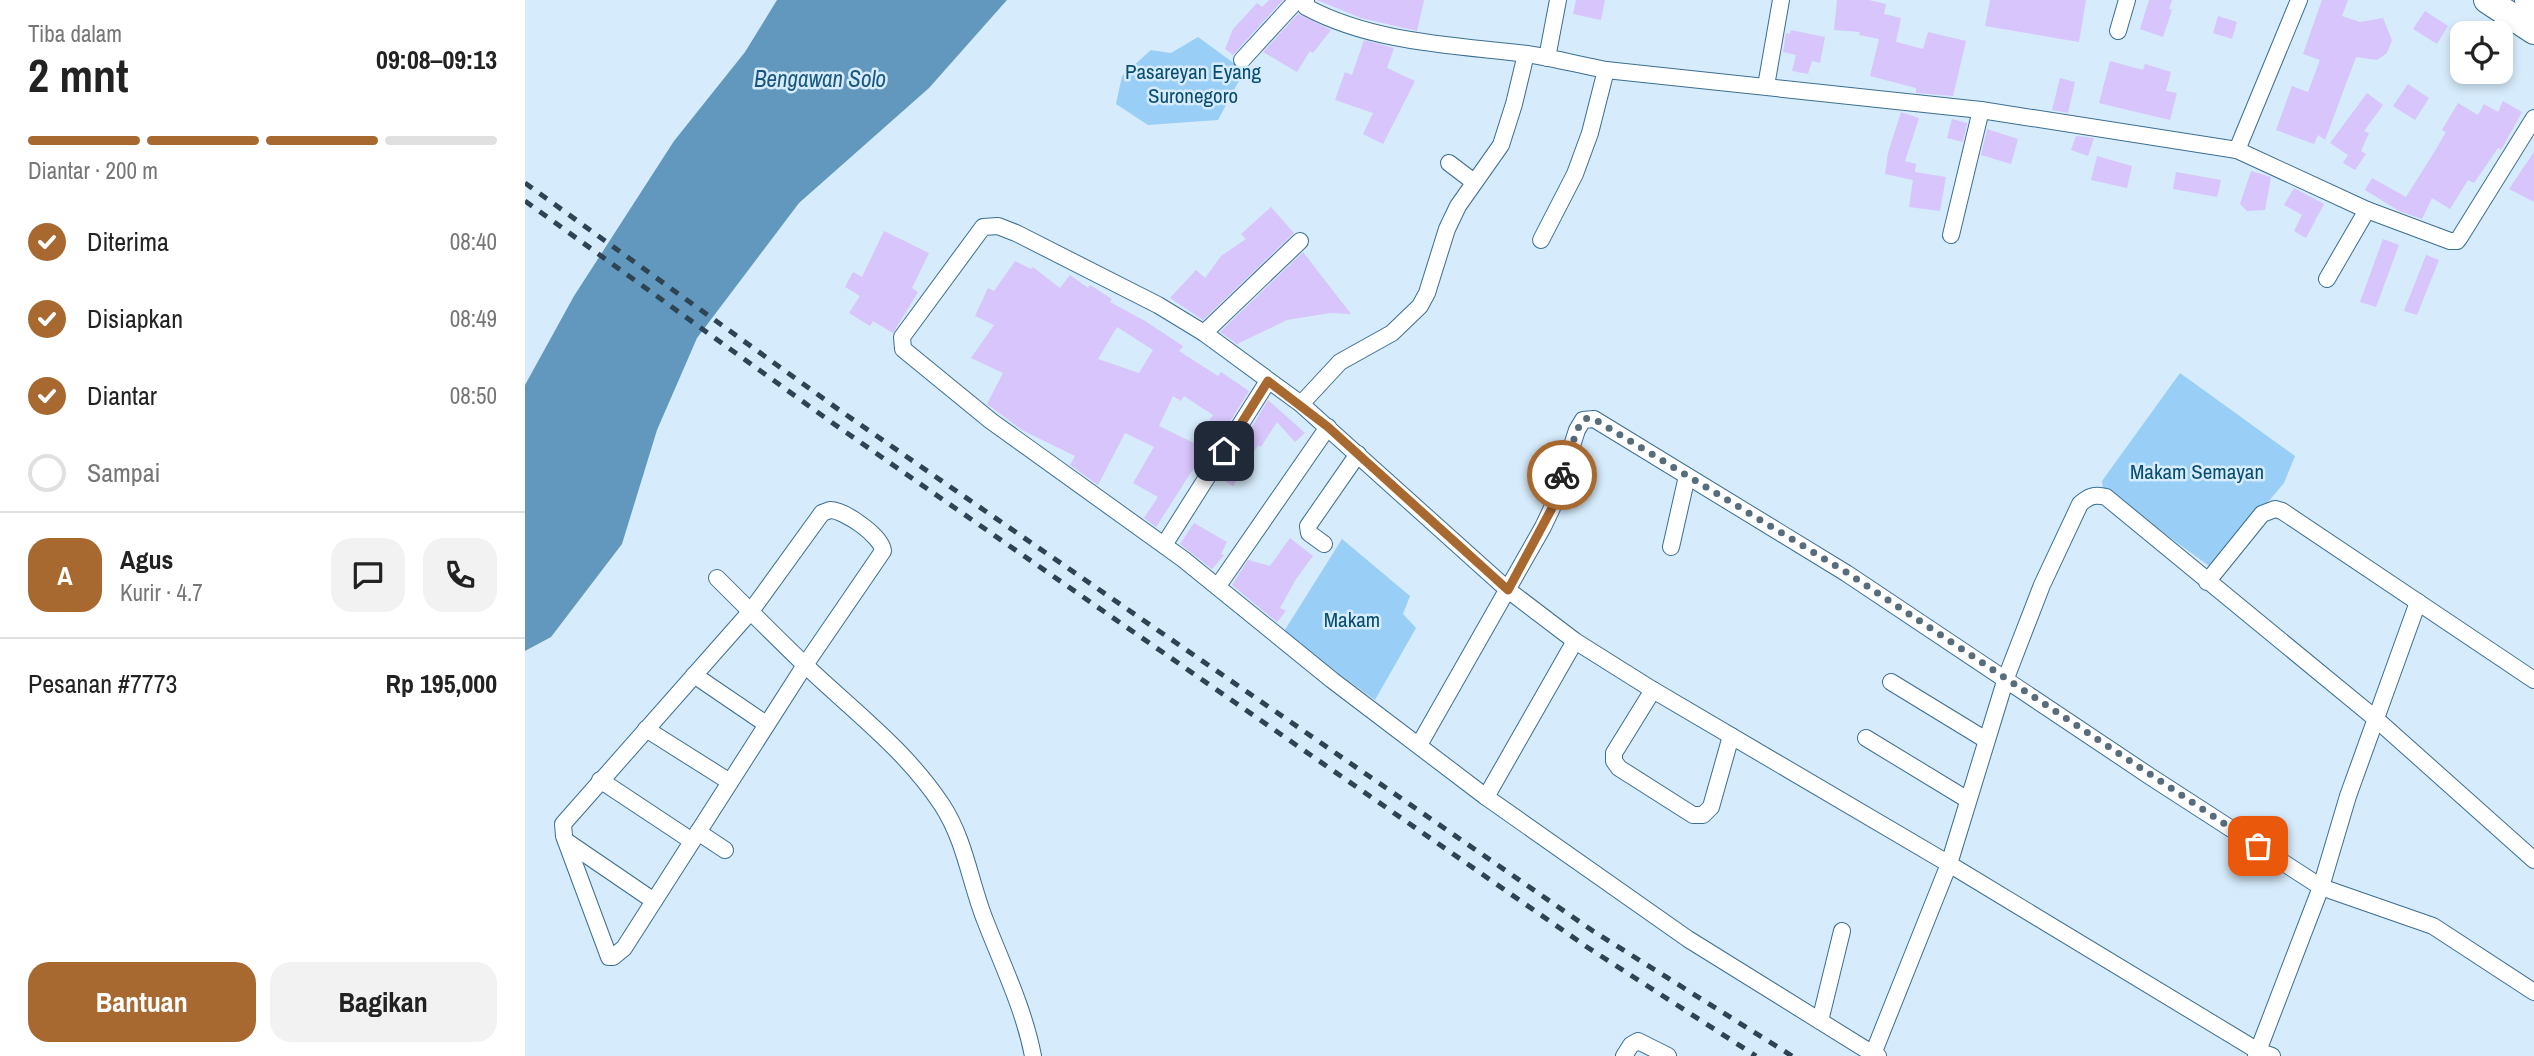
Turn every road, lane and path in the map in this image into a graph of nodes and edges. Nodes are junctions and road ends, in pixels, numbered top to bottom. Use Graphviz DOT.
graph roads {
  1 [pos="1297,0"];
  2 [pos="1306,0"];
  3 [pos="1558,0"];
  4 [pos="1781,0"];
  5 [pos="2127,0"];
  6 [pos="2299,0"];
  7 [pos="2487,0"];
  8 [pos="2528,0"];
  9 [pos="2534,4"];
  10 [pos="2118,31"];
  11 [pos="2534,31"];
  12 [pos="1526,54"];
  13 [pos="1547,58"];
  14 [pos="1242,60"];
  15 [pos="1606,70"];
  16 [pos="1766,86"];
  17 [pos="1981,110"];
  18 [pos="2534,118"];
  19 [pos="2237,150"];
  20 [pos="1449,163"];
  21 [pos="1474,182"];
  22 [pos="2367,211"];
  23 [pos="1951,235"];
  24 [pos="1541,240"];
  25 [pos="1300,241"];
  26 [pos="2327,279"];
  27 [pos="1204,333"];
  28 [pos="1268,381"];
  29 [pos="1301,404"];
  30 [pos="1328,427"];
  31 [pos="1358,454"];
  32 [pos="1688,477"];
  33 [pos="1324,544"];
  34 [pos="1164,545"];
  35 [pos="1671,547"];
  36 [pos="717,578"];
  37 [pos="2207,582"];
  38 [pos="1220,583"];
  39 [pos="1508,590"];
  40 [pos="2418,602"];
  41 [pos="751,611"];
  42 [pos="1575,641"];
  43 [pos="804,665"];
  44 [pos="694,675"];
  45 [pos="2006,678"];
  46 [pos="2534,680"];
  47 [pos="1891,682"];
  48 [pos="1653,691"];
  49 [pos="2376,719"];
  50 [pos="766,724"];
  51 [pos="646,729"];
  52 [pos="1731,736"];
  53 [pos="1866,738"];
  54 [pos="1986,740"];
  55 [pos="1419,745"];
  56 [pos="600,780"];
  57 [pos="730,782"];
  58 [pos="1486,797"];
  59 [pos="1968,800"];
  60 [pos="695,837"];
  61 [pos="566,841"];
  62 [pos="725,850"];
  63 [pos="2534,860"];
  64 [pos="1949,864"];
  65 [pos="2321,887"];
  66 [pos="654,901"];
  67 [pos="1842,931"];
  68 [pos="2534,992"];
  69 [pos="1821,1021"];
  70 [pos="2262,1054"];
  71 [pos="1876,1055"];
  72 [pos="1033,1056"];
  73 [pos="1624,1056"];
  74 [pos="1666,1056"];
  1 -- 14 [label="street"];
  2 -- 12 [label="street"];
  3 -- 13 [label="street"];
  4 -- 16 [label="street"];
  5 -- 10 [label="street"];
  6 -- 19 [label="street"];
  7 -- 11 [label="highway"];
  8 -- 9 [label="highway"];
  12 -- 13 [label="street"];
  12 -- 21 [label="street"];
  13 -- 15 [label="street"];
  15 -- 16 [label="street"];
  15 -- 24 [label="street"];
  16 -- 17 [label="street"];
  17 -- 19 [label="street"];
  17 -- 23 [label="street"];
  18 -- 22 [label="street"];
  19 -- 22 [label="street"];
  20 -- 21 [label="street"];
  21 -- 29 [label="street"];
  22 -- 26 [label="street"];
  25 -- 27 [label="street"];
  27 -- 28 [label="street"];
  27 -- 34 [label="street"];
  28 -- 29 [label="street"];
  28 -- 34 [label="street"];
  29 -- 30 [label="street"];
  30 -- 31 [label="street"];
  30 -- 38 [label="street"];
  31 -- 33 [label="street"];
  31 -- 39 [label="street"];
  32 -- 35 [label="street"];
  32 -- 39 [label="street"];
  32 -- 45 [label="street"];
  34 -- 55 [label="street"];
  36 -- 41 [label="street"];
  37 -- 40 [label="street"];
  37 -- 45 [label="street"];
  37 -- 49 [label="street"];
  39 -- 42 [label="street"];
  39 -- 55 [label="street"];
  40 -- 46 [label="street"];
  40 -- 49 [label="street"];
  41 -- 43 [label="street"];
  41 -- 43 [label="street"];
  41 -- 44 [label="street"];
  42 -- 48 [label="street"];
  42 -- 58 [label="street"];
  43 -- 50 [label="street"];
  43 -- 72 [label="street"];
  44 -- 50 [label="street"];
  44 -- 51 [label="street"];
  45 -- 54 [label="street"];
  45 -- 65 [label="street"];
  47 -- 54 [label="street"];
  48 -- 52 [label="street"];
  48 -- 52 [label="street"];
  49 -- 63 [label="street"];
  49 -- 65 [label="street"];
  50 -- 57 [label="street"];
  51 -- 56 [label="street"];
  51 -- 57 [label="street"];
  52 -- 64 [label="street"];
  53 -- 59 [label="street"];
  54 -- 59 [label="street"];
  55 -- 58 [label="street"];
  56 -- 60 [label="street"];
  56 -- 61 [label="street"];
  57 -- 60 [label="street"];
  58 -- 69 [label="street"];
  59 -- 64 [label="street"];
  60 -- 62 [label="street"];
  60 -- 66 [label="street"];
  61 -- 66 [label="street"];
  61 -- 66 [label="street"];
  64 -- 70 [label="street"];
  64 -- 71 [label="street"];
  65 -- 68 [label="street"];
  65 -- 70 [label="street"];
  67 -- 69 [label="street"];
  69 -- 71 [label="street"];
  73 -- 74 [label="street"];
}
